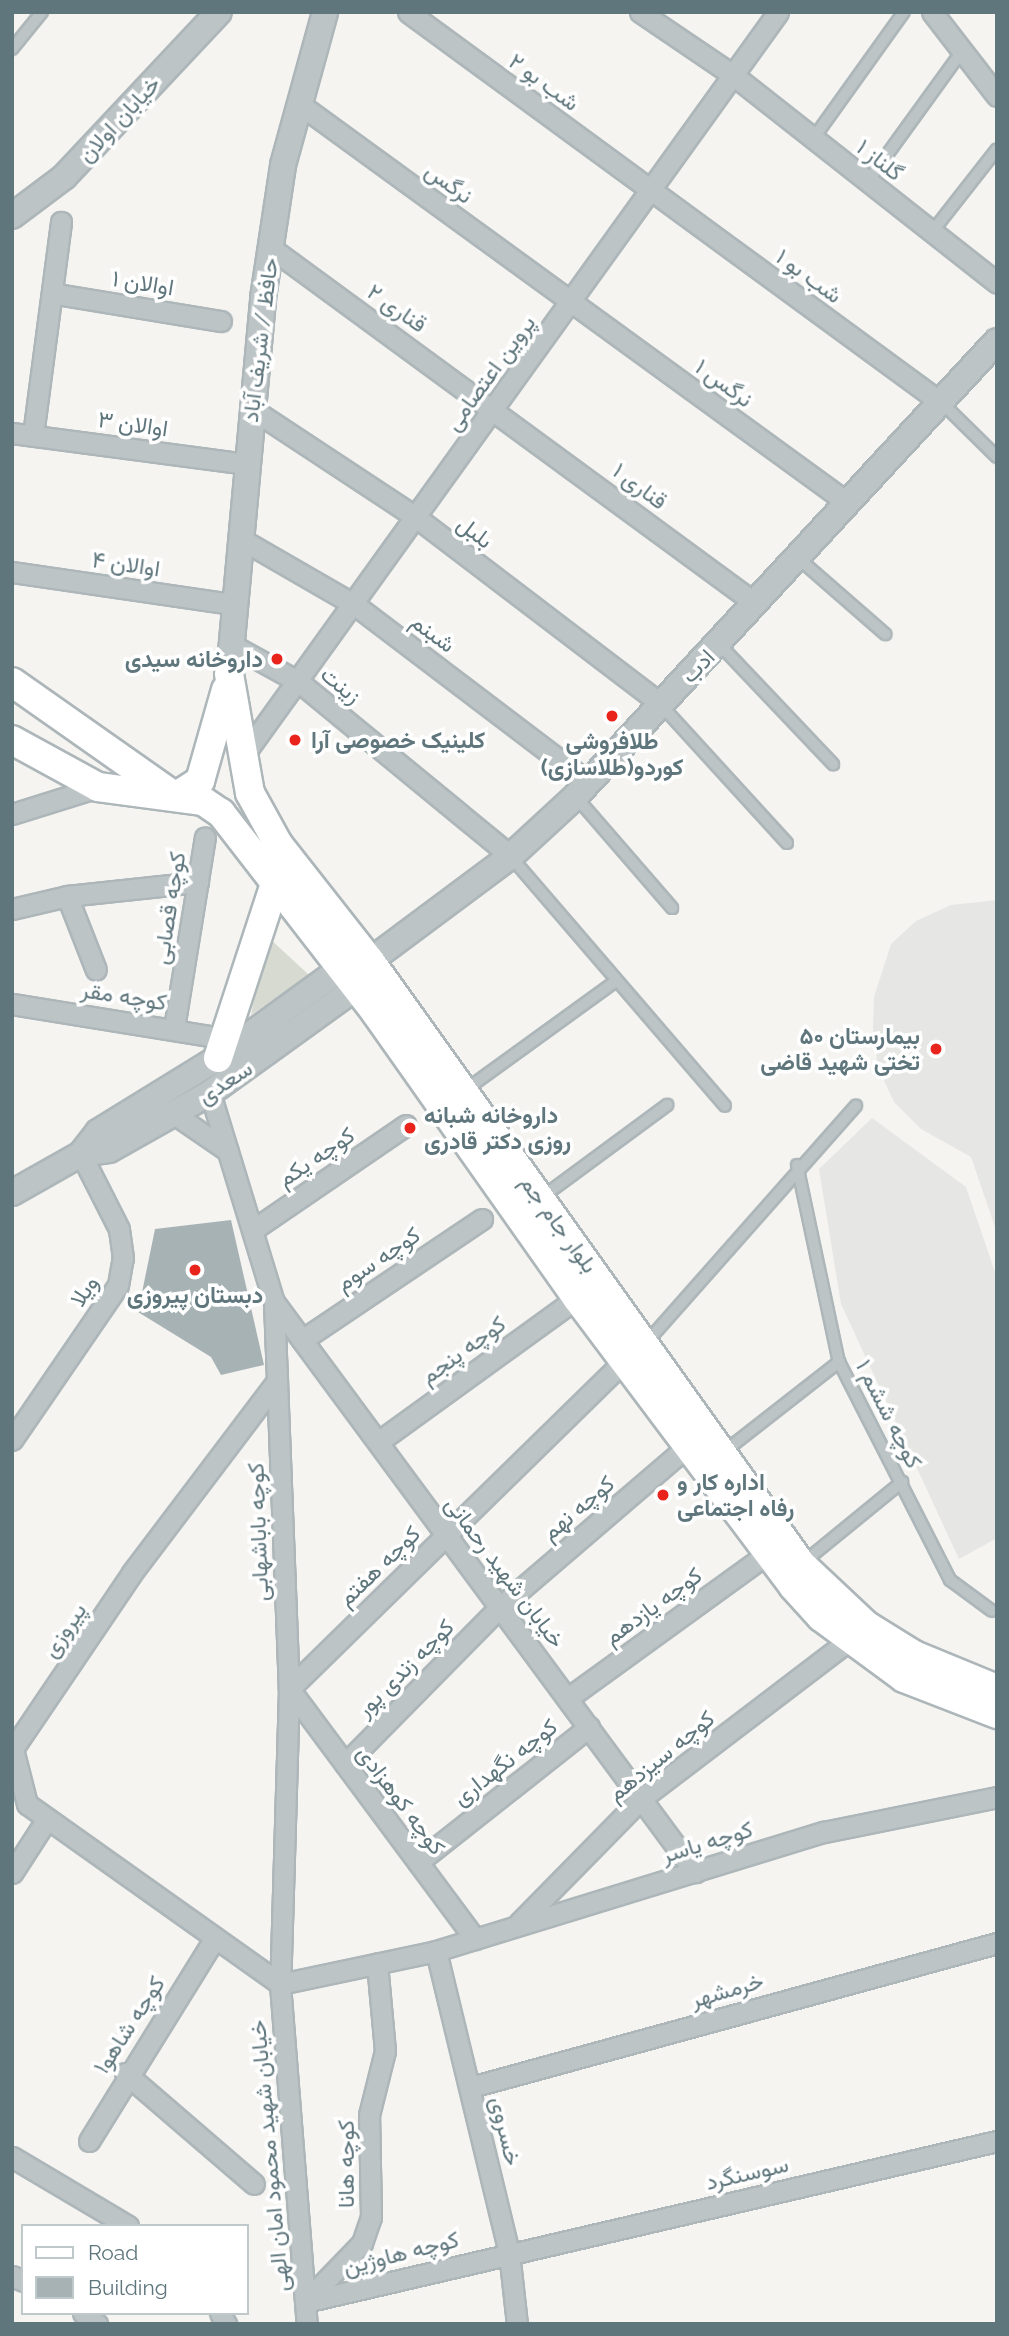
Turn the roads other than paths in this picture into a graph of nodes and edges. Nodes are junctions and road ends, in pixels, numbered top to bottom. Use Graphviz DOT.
graph roads {
  1 [pos="42,12"];
  2 [pos="219,12"];
  3 [pos="312,12"];
  4 [pos="325,12"];
  5 [pos="408,12"];
  6 [pos="640,12"];
  7 [pos="778,12"];
  8 [pos="904,12"];
  9 [pos="932,12"];
  10 [pos="314,38"];
  11 [pos="12,49"];
  12 [pos="962,51"];
  13 [pos="733,75"];
  14 [pos="997,96"];
  15 [pos="298,103"];
  16 [pos="813,139"];
  17 [pos="997,149"];
  18 [pos="867,181"];
  19 [pos="651,190"];
  20 [pos="12,216"];
  21 [pos="61,222"];
  22 [pos="932,232"];
  23 [pos="271,248"];
  24 [pos="996,280"];
  25 [pos="56,294"];
  26 [pos="571,302"];
  27 [pos="221,321"];
  28 [pos="997,341"];
  29 [pos="939,401"];
  30 [pos="496,408"];
  31 [pos="252,409"];
  32 [pos="12,433"];
  33 [pos="33,435"];
  34 [pos="997,457"];
  35 [pos="246,464"];
  36 [pos="848,503"];
  37 [pos="417,518"];
  38 [pos="239,538"];
  39 [pos="797,557"];
  40 [pos="12,572"];
  41 [pos="755,603"];
  42 [pos="232,604"];
  43 [pos="355,604"];
  44 [pos="885,634"];
  45 [pos="230,644"];
  46 [pos="719,644"];
  47 [pos="229,674"];
  48 [pos="12,682"];
  49 [pos="299,682"];
  50 [pos="661,705"];
  51 [pos="12,740"];
  52 [pos="240,760"];
  53 [pos="833,764"];
  54 [pos="98,787"];
  55 [pos="582,789"];
  56 [pos="175,797"];
  57 [pos="12,814"];
  58 [pos="205,837"];
  59 [pos="787,844"];
  60 [pos="510,856"];
  61 [pos="198,882"];
  62 [pos="275,884"];
  63 [pos="67,896"];
  64 [pos="672,908"];
  65 [pos="12,909"];
  66 [pos="370,961"];
  67 [pos="96,970"];
  68 [pos="349,978"];
  69 [pos="616,981"];
  70 [pos="12,1003"];
  71 [pos="174,1028"];
  72 [pos="223,1049"];
  73 [pos="464,1091"];
  74 [pos="210,1093"];
  75 [pos="667,1105"];
  76 [pos="725,1106"];
  77 [pos="856,1106"];
  78 [pos="174,1114"];
  79 [pos="406,1125"];
  80 [pos="228,1151"];
  81 [pos="81,1154"];
  82 [pos="797,1165"];
  83 [pos="12,1193"];
  84 [pos="540,1198"];
  85 [pos="482,1219"];
  86 [pos="254,1229"];
  87 [pos="577,1298"];
  88 [pos="274,1302"];
  89 [pos="302,1340"];
  90 [pos="646,1343"];
  91 [pos="624,1361"];
  92 [pos="839,1362"];
  93 [pos="277,1381"];
  94 [pos="12,1440"];
  95 [pos="378,1442"];
  96 [pos="688,1446"];
  97 [pos="722,1454"];
  98 [pos="902,1482"];
  99 [pos="447,1535"];
  100 [pos="768,1553"];
  101 [pos="801,1564"];
  102 [pos="500,1607"];
  103 [pos="992,1611"];
  104 [pos="851,1639"];
  105 [pos="289,1689"];
  106 [pos="997,1689"];
  107 [pos="568,1698"];
  108 [pos="997,1714"];
  109 [pos="589,1727"];
  110 [pos="345,1764"];
  111 [pos="997,1797"];
  112 [pos="642,1798"];
  113 [pos="47,1819"];
  114 [pos="418,1863"];
  115 [pos="695,1872"];
  116 [pos="12,1873"];
  117 [pos="516,1927"];
  118 [pos="215,1938"];
  119 [pos="475,1939"];
  120 [pos="997,1943"];
  121 [pos="436,1951"];
  122 [pos="377,1963"];
  123 [pos="280,1984"];
  124 [pos="125,2073"];
  125 [pos="471,2087"];
  126 [pos="89,2141"];
  127 [pos="997,2141"];
  128 [pos="12,2157"];
  129 [pos="254,2184"];
  130 [pos="125,2224"];
  131 [pos="509,2252"];
  132 [pos="305,2302"];
  133 [pos="307,2324"];
  134 [pos="517,2324"];
  1 -- 11 [label="lane"];
  2 -- 20 [label="street, خیابان اولان"];
  3 -- 10 [label="street"];
  4 -- 10 [label="street, حافظ / شریف آباد"];
  5 -- 19 [label="street, شب بو ۲"];
  6 -- 13 [label="street, گلناز ۱"];
  7 -- 13 [label="street, پروین اعتصامی"];
  8 -- 16 [label="lane"];
  9 -- 12 [label="street"];
  10 -- 15 [label="street, حافظ / شریف آباد"];
  12 -- 14 [label="street"];
  12 -- 18 [label="lane"];
  13 -- 16 [label="street, گلناز ۱"];
  13 -- 19 [label="street, پروین اعتصامی"];
  15 -- 23 [label="street, حافظ / شریف آباد"];
  15 -- 26 [label="street, نرگس"];
  16 -- 18 [label="street, گلناز ۱"];
  17 -- 22 [label="lane"];
  18 -- 22 [label="street, گلناز ۱"];
  19 -- 26 [label="street, پروین اعتصامی"];
  19 -- 29 [label="street, شب بو ۱"];
  21 -- 25 [label="street"];
  22 -- 24 [label="street, گلناز ۱"];
  23 -- 30 [label="street, قناری ۲"];
  23 -- 31 [label="street, حافظ / شریف آباد"];
  25 -- 27 [label="street, اوالان ۱"];
  25 -- 33 [label="street"];
  26 -- 30 [label="street, پروین اعتصامی"];
  26 -- 36 [label="street, نرگس ۱"];
  28 -- 29 [label="street, ادب"];
  29 -- 34 [label="lane"];
  29 -- 36 [label="street, ادب"];
  30 -- 37 [label="street, پروین اعتصامی"];
  30 -- 41 [label="street, قناری ۱"];
  31 -- 35 [label="street, حافظ / شریف آباد"];
  31 -- 37 [label="street, بلبل"];
  32 -- 33 [label="street, اوالان ۳"];
  33 -- 35 [label="street, اوالان ۳"];
  35 -- 38 [label="street, حافظ / شریف آباد"];
  36 -- 39 [label="street, ادب"];
  37 -- 43 [label="street, پروین اعتصامی"];
  37 -- 50 [label="street, بلبل"];
  38 -- 42 [label="street, حافظ / شریف آباد"];
  38 -- 43 [label="street, شبنم"];
  39 -- 41 [label="street, ادب"];
  39 -- 44 [label="lane"];
  40 -- 42 [label="street, اوالان ۴"];
  41 -- 46 [label="street, ادب"];
  42 -- 45 [label="street, حافظ / شریف آباد"];
  43 -- 49 [label="street, پروین اعتصامی"];
  43 -- 55 [label="street, شبنم"];
  45 -- 47 [label="street, حافظ / شریف آباد"];
  45 -- 49 [label="street, زینت"];
  46 -- 50 [label="street, ادب"];
  46 -- 53 [label="lane"];
  47 -- 52 [label="main road, بلوار جام جم"];
  47 -- 56 [label="main road"];
  48 -- 56 [label="main road"];
  49 -- 52 [label="street, پروین اعتصامی"];
  49 -- 60 [label="street, زینت"];
  50 -- 55 [label="street, ادب"];
  50 -- 59 [label="lane"];
  51 -- 54 [label="main road"];
  52 -- 66 [label="main road, بلوار جام جم"];
  54 -- 56 [label="main road, بلوار جام جم"];
  54 -- 57 [label="street"];
  55 -- 60 [label="street, ادب"];
  55 -- 64 [label="lane"];
  56 -- 62 [label="main road, بلوار جام جم"];
  58 -- 61 [label="street, کوچه قصابی"];
  60 -- 66 [label="street, ادب"];
  60 -- 69 [label="lane"];
  61 -- 63 [label="street"];
  61 -- 71 [label="street, کوچه قصابی"];
  62 -- 68 [label="main road, بلوار جام جم"];
  62 -- 72 [label="main road"];
  63 -- 65 [label="street"];
  63 -- 67 [label="street"];
  66 -- 68 [label="street"];
  66 -- 73 [label="main road, بلوار جام جم"];
  68 -- 72 [label="street, سعدی"];
  68 -- 74 [label="street, سعدی"];
  68 -- 87 [label="main road, بلوار جام جم"];
  69 -- 73 [label="lane"];
  69 -- 76 [label="lane"];
  70 -- 71 [label="street, کوچه مقر"];
  71 -- 72 [label="street, کوچه مقر"];
  72 -- 81 [label="street, سعدی"];
  73 -- 84 [label="main road, بلوار جام جم"];
  74 -- 78 [label="street, سعدی"];
  74 -- 80 [label="street, کوچه باباشهابی"];
  75 -- 84 [label="lane"];
  77 -- 82 [label="lane"];
  78 -- 80 [label="street"];
  78 -- 81 [label="street, سعدی"];
  79 -- 86 [label="street, کوچه یکم"];
  80 -- 86 [label="street, کوچه باباشهابی"];
  81 -- 83 [label="street, سعدی"];
  81 -- 94 [label="street, ویلا"];
  82 -- 90 [label="lane"];
  82 -- 92 [label="lane, کوچه ششم ۱"];
  84 -- 90 [label="main road, بلوار جام جم"];
  85 -- 89 [label="street, کوچه سوم"];
  86 -- 88 [label="street, کوچه باباشهابی"];
  87 -- 91 [label="main road, بلوار جام جم"];
  87 -- 95 [label="street, کوچه پنجم"];
  88 -- 89 [label="street, خیابان شهید رحمانی"];
  88 -- 93 [label="street, کوچه باباشهابی"];
  89 -- 95 [label="street, خیابان شهید رحمانی"];
  90 -- 91 [label="main road"];
  90 -- 97 [label="main road, بلوار جام جم"];
  91 -- 96 [label="main road, بلوار جام جم"];
  91 -- 99 [label="street, کوچه هفتم"];
  92 -- 97 [label="lane"];
  92 -- 98 [label="lane, کوچه ششم ۱"];
  93 -- 105 [label="street, کوچه باباشهابی"];
  93 -- 113 [label="street, پیروزی"];
  95 -- 99 [label="street, خیابان شهید رحمانی"];
  96 -- 100 [label="main road, بلوار جام جم"];
  96 -- 102 [label="street, کوچه نهم"];
  97 -- 101 [label="main road, بلوار جام جم"];
  98 -- 101 [label="lane"];
  98 -- 103 [label="lane, کوچه ششم ۱"];
  99 -- 102 [label="street, خیابان شهید رحمانی"];
  99 -- 105 [label="street, کوچه هفتم"];
  100 -- 104 [label="main road, بلوار جام جم"];
  100 -- 107 [label="street, کوچه یازدهم"];
  101 -- 106 [label="main road, بلوار جام جم"];
  102 -- 107 [label="street, خیابان شهید رحمانی"];
  102 -- 110 [label="street, کوچه زندی پور"];
  104 -- 108 [label="main road, بلوار جام جم"];
  104 -- 112 [label="street, کوچه سیزدهم"];
  105 -- 110 [label="street, کوچه کوهزادی"];
  105 -- 123 [label="street, کوچه باباشهابی"];
  107 -- 109 [label="street, خیابان شهید رحمانی"];
  109 -- 112 [label="street, خیابان شهید رحمانی"];
  109 -- 114 [label="street, کوچه نگهداری"];
  110 -- 114 [label="street, کوچه کوهزادی"];
  111 -- 115 [label="street, کوچه یاسر"];
  112 -- 115 [label="street, خیابان شهید رحمانی"];
  112 -- 117 [label="street, کوچه سیزدهم"];
  113 -- 116 [label="street"];
  113 -- 118 [label="street, پیروزی"];
  114 -- 119 [label="street, کوچه کوهزادی"];
  115 -- 117 [label="street, کوچه یاسر"];
  117 -- 119 [label="street, کوچه یاسر"];
  118 -- 123 [label="street, پیروزی"];
  118 -- 124 [label="street, کوچه شاهو۱"];
  119 -- 121 [label="street, کوچه یاسر"];
  120 -- 125 [label="street, خرمشهر"];
  121 -- 122 [label="street, کوچه یاسر"];
  121 -- 125 [label="street, خسروی"];
  122 -- 123 [label="street, کوچه یاسر"];
  122 -- 132 [label="street, کوچه هانا"];
  123 -- 132 [label="street, خیابان شهید محمود امان الهی"];
  124 -- 126 [label="street, کوچه شاهو۱"];
  124 -- 129 [label="street"];
  125 -- 131 [label="street, خسروی"];
  127 -- 131 [label="street, سوسنگرد"];
  128 -- 130 [label="street"];
  131 -- 132 [label="street, کوچه هاوژین"];
  131 -- 134 [label="street, خسروی"];
  132 -- 133 [label="street, خیابان شهید محمود امان الهی"];
}
